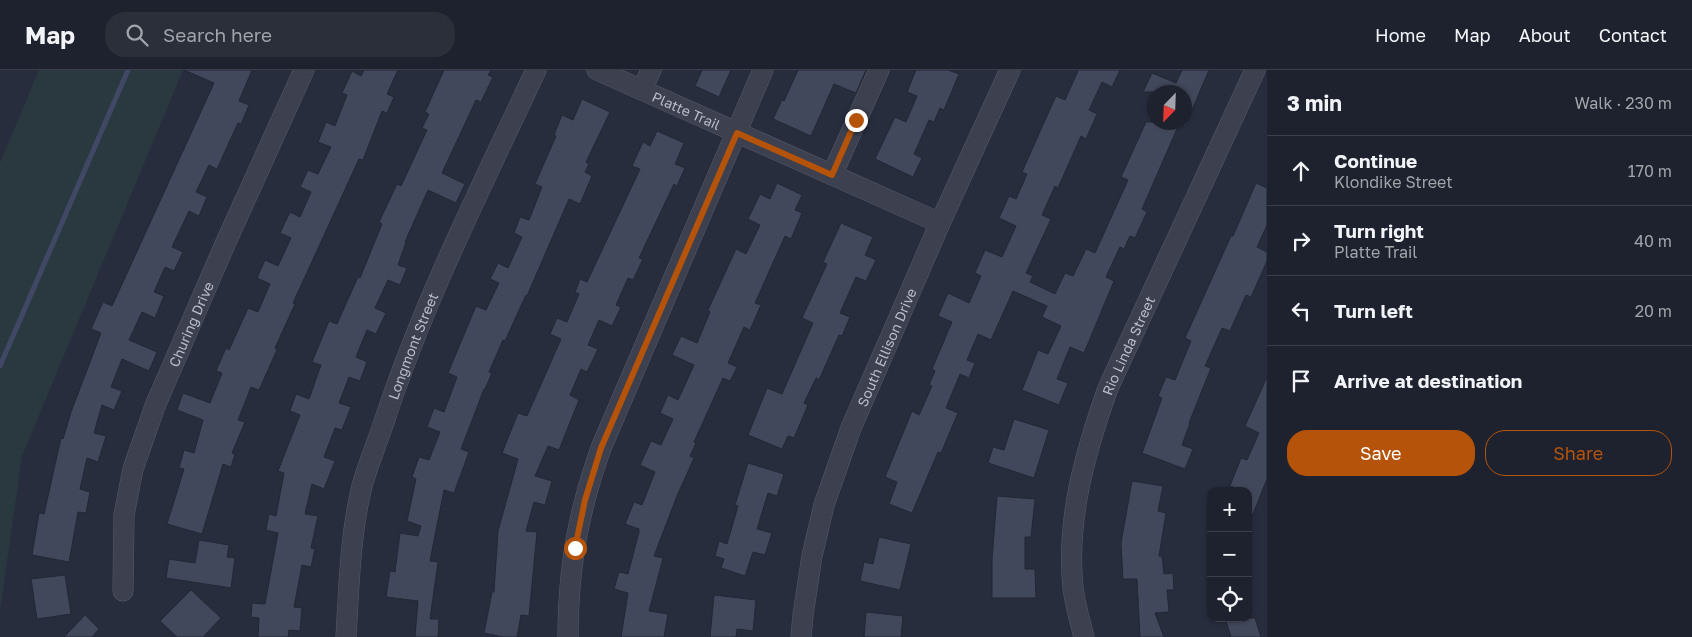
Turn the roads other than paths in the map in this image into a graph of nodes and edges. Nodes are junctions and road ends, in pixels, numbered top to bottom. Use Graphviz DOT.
graph roads {
  1 [pos="304,70"];
  2 [pos="536,70"];
  3 [pos="597,70"];
  4 [pos="651,70"];
  5 [pos="763,70"];
  6 [pos="879,70"];
  7 [pos="1010,70"];
  8 [pos="1255,70"];
  9 [pos="642,90"];
  10 [pos="737,133"];
  11 [pos="832,175"];
  12 [pos="940,223"];
  13 [pos="123,591"];
  14 [pos="346,637"];
  15 [pos="568,637"];
  16 [pos="802,637"];
  17 [pos="1084,637"];
  1 -- 13 [label="street, Churing Drive"];
  2 -- 14 [label="street, Longmont Street"];
  3 -- 9 [label="street, Platte Trail"];
  4 -- 9 [label="street"];
  5 -- 10 [label="street"];
  6 -- 11 [label="street"];
  7 -- 12 [label="street, South Ellison Drive"];
  8 -- 17 [label="street, Rio Linda Street"];
  9 -- 10 [label="street, Platte Trail"];
  10 -- 11 [label="street, Platte Trail"];
  10 -- 15 [label="street"];
  11 -- 12 [label="street, Platte Trail"];
  12 -- 16 [label="street, South Ellison Drive"];
}
